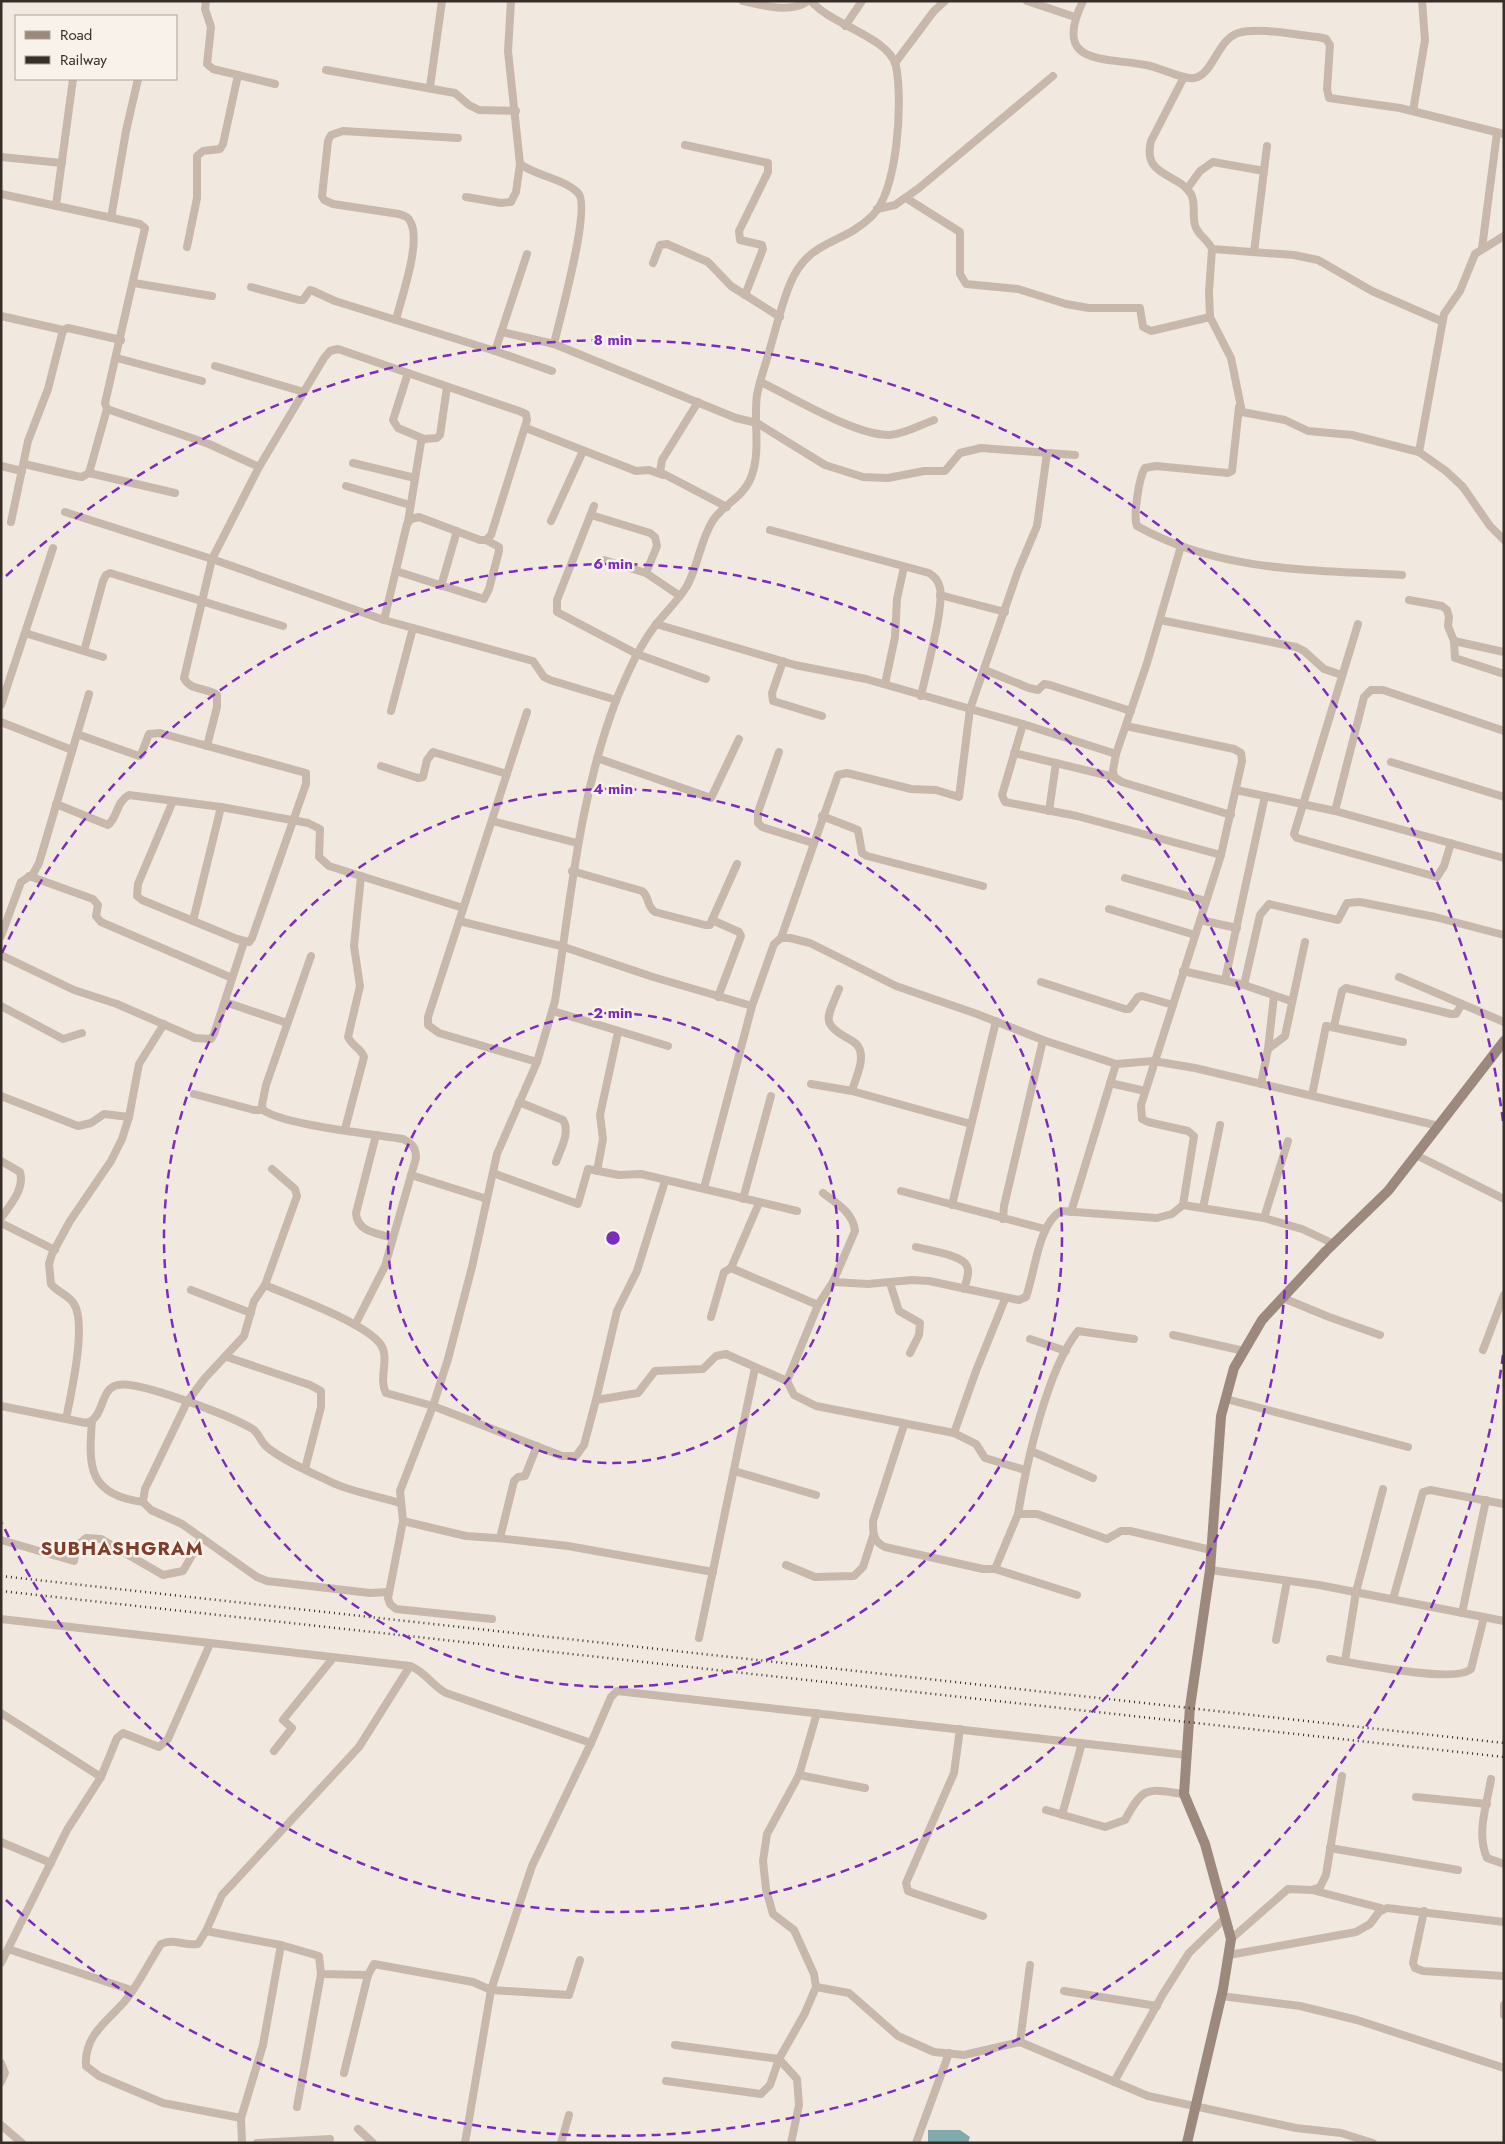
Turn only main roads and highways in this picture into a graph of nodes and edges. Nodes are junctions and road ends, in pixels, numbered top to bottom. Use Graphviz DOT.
graph roads {
  1 [pos="1504,1041"];
  2 [pos="1187,2143"];
  1 -- 2 [label="main road"];
}
